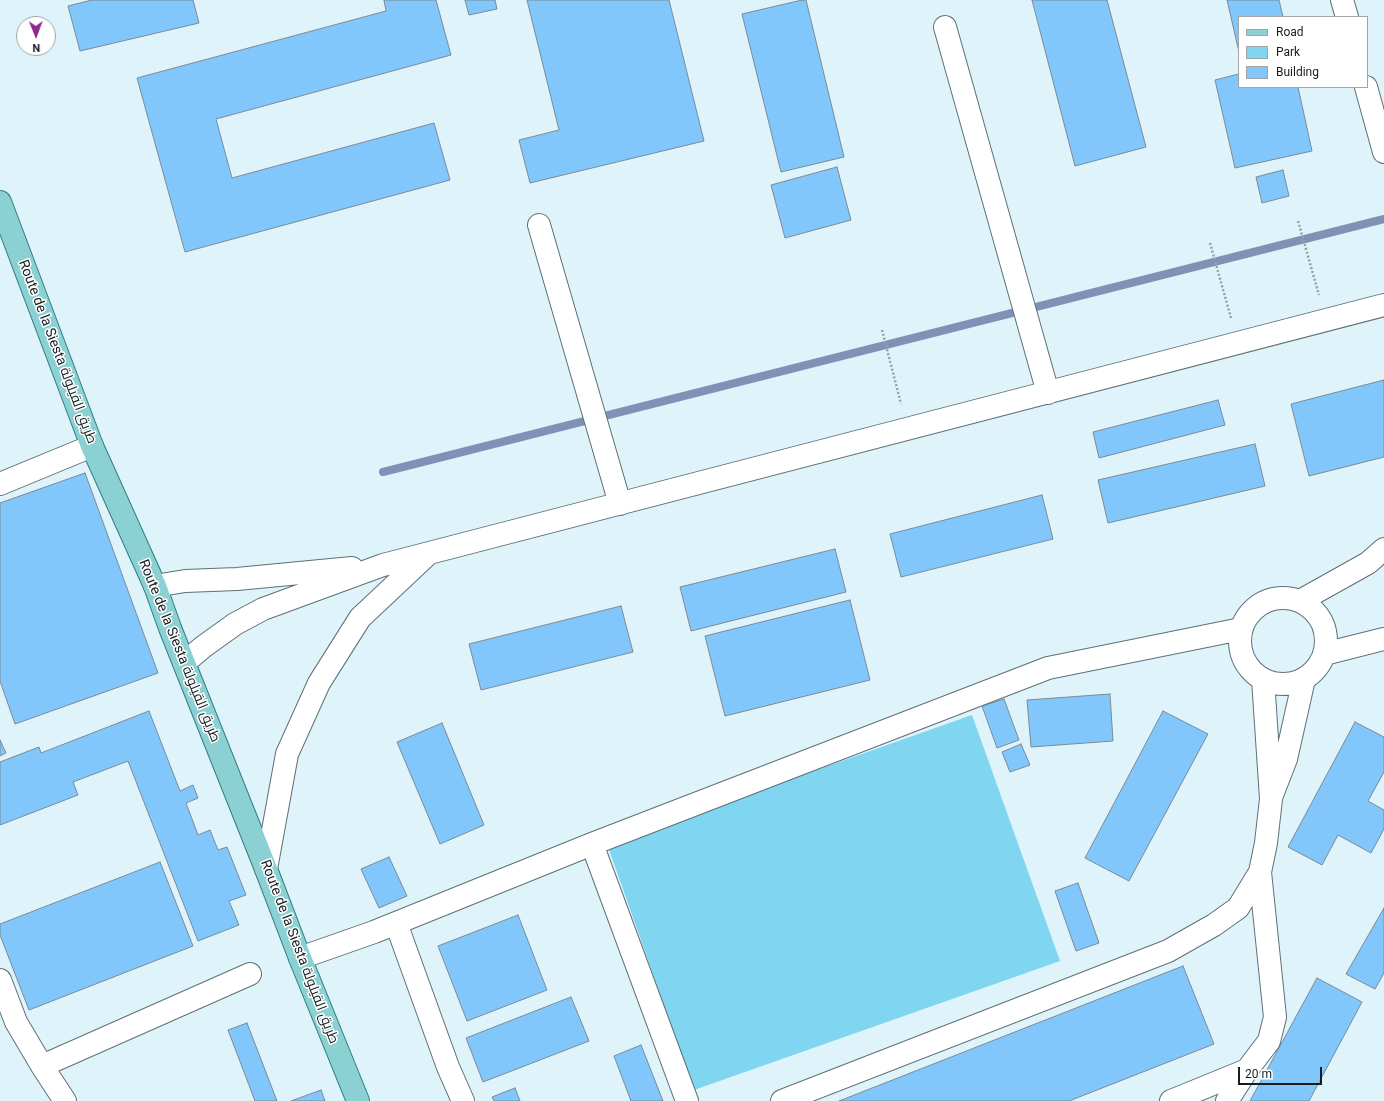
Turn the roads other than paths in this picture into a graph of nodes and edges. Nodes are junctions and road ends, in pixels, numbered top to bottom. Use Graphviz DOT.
graph roads {
  1 [pos="1342,0"];
  2 [pos="1347,16"];
  3 [pos="945,27"];
  4 [pos="1366,88"];
  5 [pos="1384,152"];
  6 [pos="0,202"];
  7 [pos="539,225"];
  8 [pos="1384,305"];
  9 [pos="1048,393"];
  10 [pos="92,446"];
  11 [pos="0,484"];
  12 [pos="620,504"];
  13 [pos="1384,549"];
  14 [pos="430,553"];
  15 [pos="383,566"];
  16 [pos="155,586"];
  17 [pos="1300,601"];
  18 [pos="1241,629"];
  19 [pos="1384,639"];
  20 [pos="1324,654"];
  21 [pos="184,663"];
  22 [pos="1304,678"];
  23 [pos="1264,679"];
  24 [pos="1271,800"];
  25 [pos="592,844"];
  26 [pos="266,869"];
  27 [pos="1260,872"];
  28 [pos="396,922"];
  29 [pos="300,958"];
  30 [pos="250,974"];
  31 [pos="0,980"];
  32 [pos="42,1066"];
  33 [pos="1247,1070"];
  34 [pos="62,1100"];
  35 [pos="358,1101"];
  36 [pos="463,1101"];
  37 [pos="687,1101"];
  38 [pos="782,1101"];
  39 [pos="1170,1101"];
  40 [pos="1227,1101"];
  1 -- 2 [label="street"];
  3 -- 9 [label="street"];
  4 -- 5 [label="street"];
  6 -- 10 [label="main road, Route de la Siesta طريق القيلولة"];
  7 -- 12 [label="street"];
  8 -- 9 [label="street"];
  9 -- 12 [label="street"];
  10 -- 11 [label="street"];
  10 -- 16 [label="main road, Route de la Siesta طريق القيلولة"];
  12 -- 14 [label="street"];
  13 -- 17 [label="street"];
  14 -- 15 [label="street"];
  14 -- 26 [label="street"];
  15 -- 16 [label="street"];
  15 -- 21 [label="street"];
  16 -- 21 [label="main road, Route de la Siesta طريق القيلولة"];
  17 -- 18 [label="street"];
  17 -- 20 [label="street"];
  18 -- 23 [label="street"];
  18 -- 25 [label="street"];
  19 -- 20 [label="street"];
  20 -- 22 [label="street"];
  21 -- 26 [label="main road, Route de la Siesta طريق القيلولة"];
  22 -- 23 [label="street"];
  22 -- 24 [label="street"];
  23 -- 24 [label="street"];
  24 -- 27 [label="street"];
  25 -- 28 [label="street"];
  25 -- 37 [label="street"];
  26 -- 29 [label="main road, Route de la Siesta طريق القيلولة"];
  27 -- 33 [label="street"];
  27 -- 38 [label="street"];
  28 -- 29 [label="street"];
  28 -- 36 [label="street"];
  29 -- 35 [label="main road, Route de la Siesta طريق القيلولة"];
  30 -- 32 [label="street"];
  31 -- 32 [label="street"];
  32 -- 34 [label="street"];
  33 -- 39 [label="street"];
  33 -- 40 [label="street"];
}
